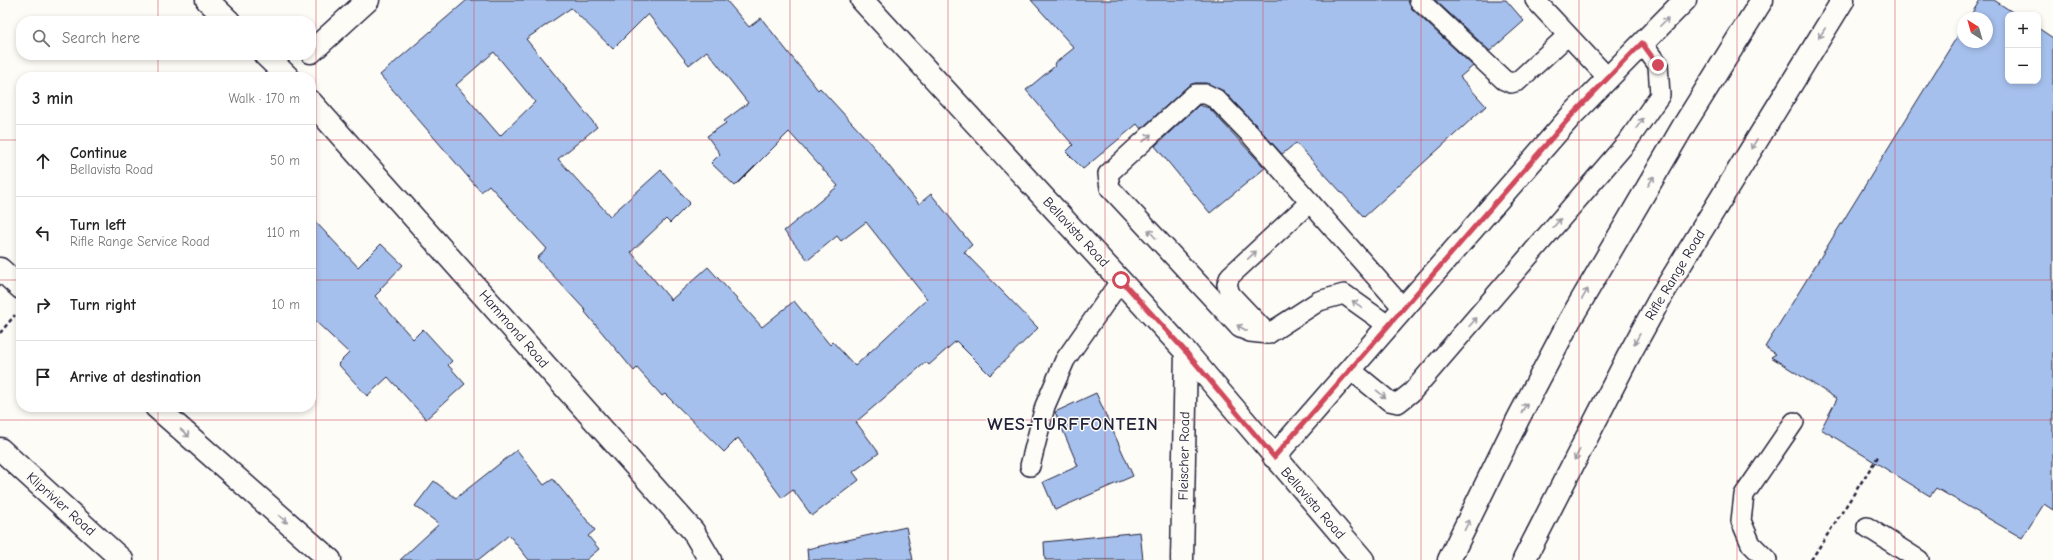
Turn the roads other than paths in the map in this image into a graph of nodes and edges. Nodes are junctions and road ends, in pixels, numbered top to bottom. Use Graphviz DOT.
graph roads {
  1 [pos="207,0"];
  2 [pos="368,0"];
  3 [pos="862,0"];
  4 [pos="1419,0"];
  5 [pos="1535,0"];
  6 [pos="1686,0"];
  7 [pos="1762,0"];
  8 [pos="1843,0"];
  9 [pos="224,16"];
  10 [pos="1567,36"];
  11 [pos="1642,43"];
  12 [pos="316,47"];
  13 [pos="270,60"];
  14 [pos="303,60"];
  15 [pos="283,72"];
  16 [pos="291,72"];
  17 [pos="1608,78"];
  18 [pos="316,108"];
  19 [pos="1310,202"];
  20 [pos="0,269"];
  21 [pos="1121,280"];
  22 [pos="16,283"];
  23 [pos="1404,309"];
  24 [pos="1389,326"];
  25 [pos="1268,334"];
  26 [pos="1186,352"];
  27 [pos="1351,370"];
  28 [pos="162,412"];
  29 [pos="1794,422"];
  30 [pos="0,449"];
  31 [pos="1274,457"];
  32 [pos="1030,466"];
  33 [pos="1867,527"];
  34 [pos="122,560"];
  35 [pos="330,560"];
  36 [pos="710,560"];
  37 [pos="1182,560"];
  38 [pos="1363,560"];
  39 [pos="1449,560"];
  40 [pos="1524,560"];
  41 [pos="1766,560"];
  42 [pos="1919,560"];
  1 -- 9 [label="street"];
  2 -- 12 [label="street"];
  3 -- 21 [label="street, Bellavista Road"];
  4 -- 10 [label="lane"];
  5 -- 10 [label="lane"];
  11 -- 6 [label="street, one-way"];
  39 -- 7 [label="street, one-way"];
  8 -- 40 [label="street, Rifle Range Road, one-way"];
  10 -- 17 [label="lane"];
  11 -- 17 [label="street"];
  27 -- 11 [label="lane, one-way"];
  13 -- 15 [label="street"];
  14 -- 16 [label="street"];
  17 -- 23 [label="street"];
  18 -- 36 [label="street, Hammond Road"];
  19 -- 23 [label="lane"];
  25 -- 19 [label="lane, one-way"];
  25 -- 19 [label="lane, one-way"];
  20 -- 22 [label="street"];
  21 -- 26 [label="street, Bellavista Road"];
  21 -- 32 [label="lane"];
  23 -- 24 [label="street"];
  24 -- 25 [label="lane, one-way"];
  24 -- 27 [label="street"];
  26 -- 31 [label="street, Bellavista Road"];
  26 -- 37 [label="street, Fleischer Road"];
  27 -- 31 [label="street"];
  28 -- 35 [label="street, one-way"];
  29 -- 41 [label="lane"];
  30 -- 34 [label="street, Kliprivier Road"];
  31 -- 38 [label="street, Bellavista Road"];
  33 -- 42 [label="lane"];
}
